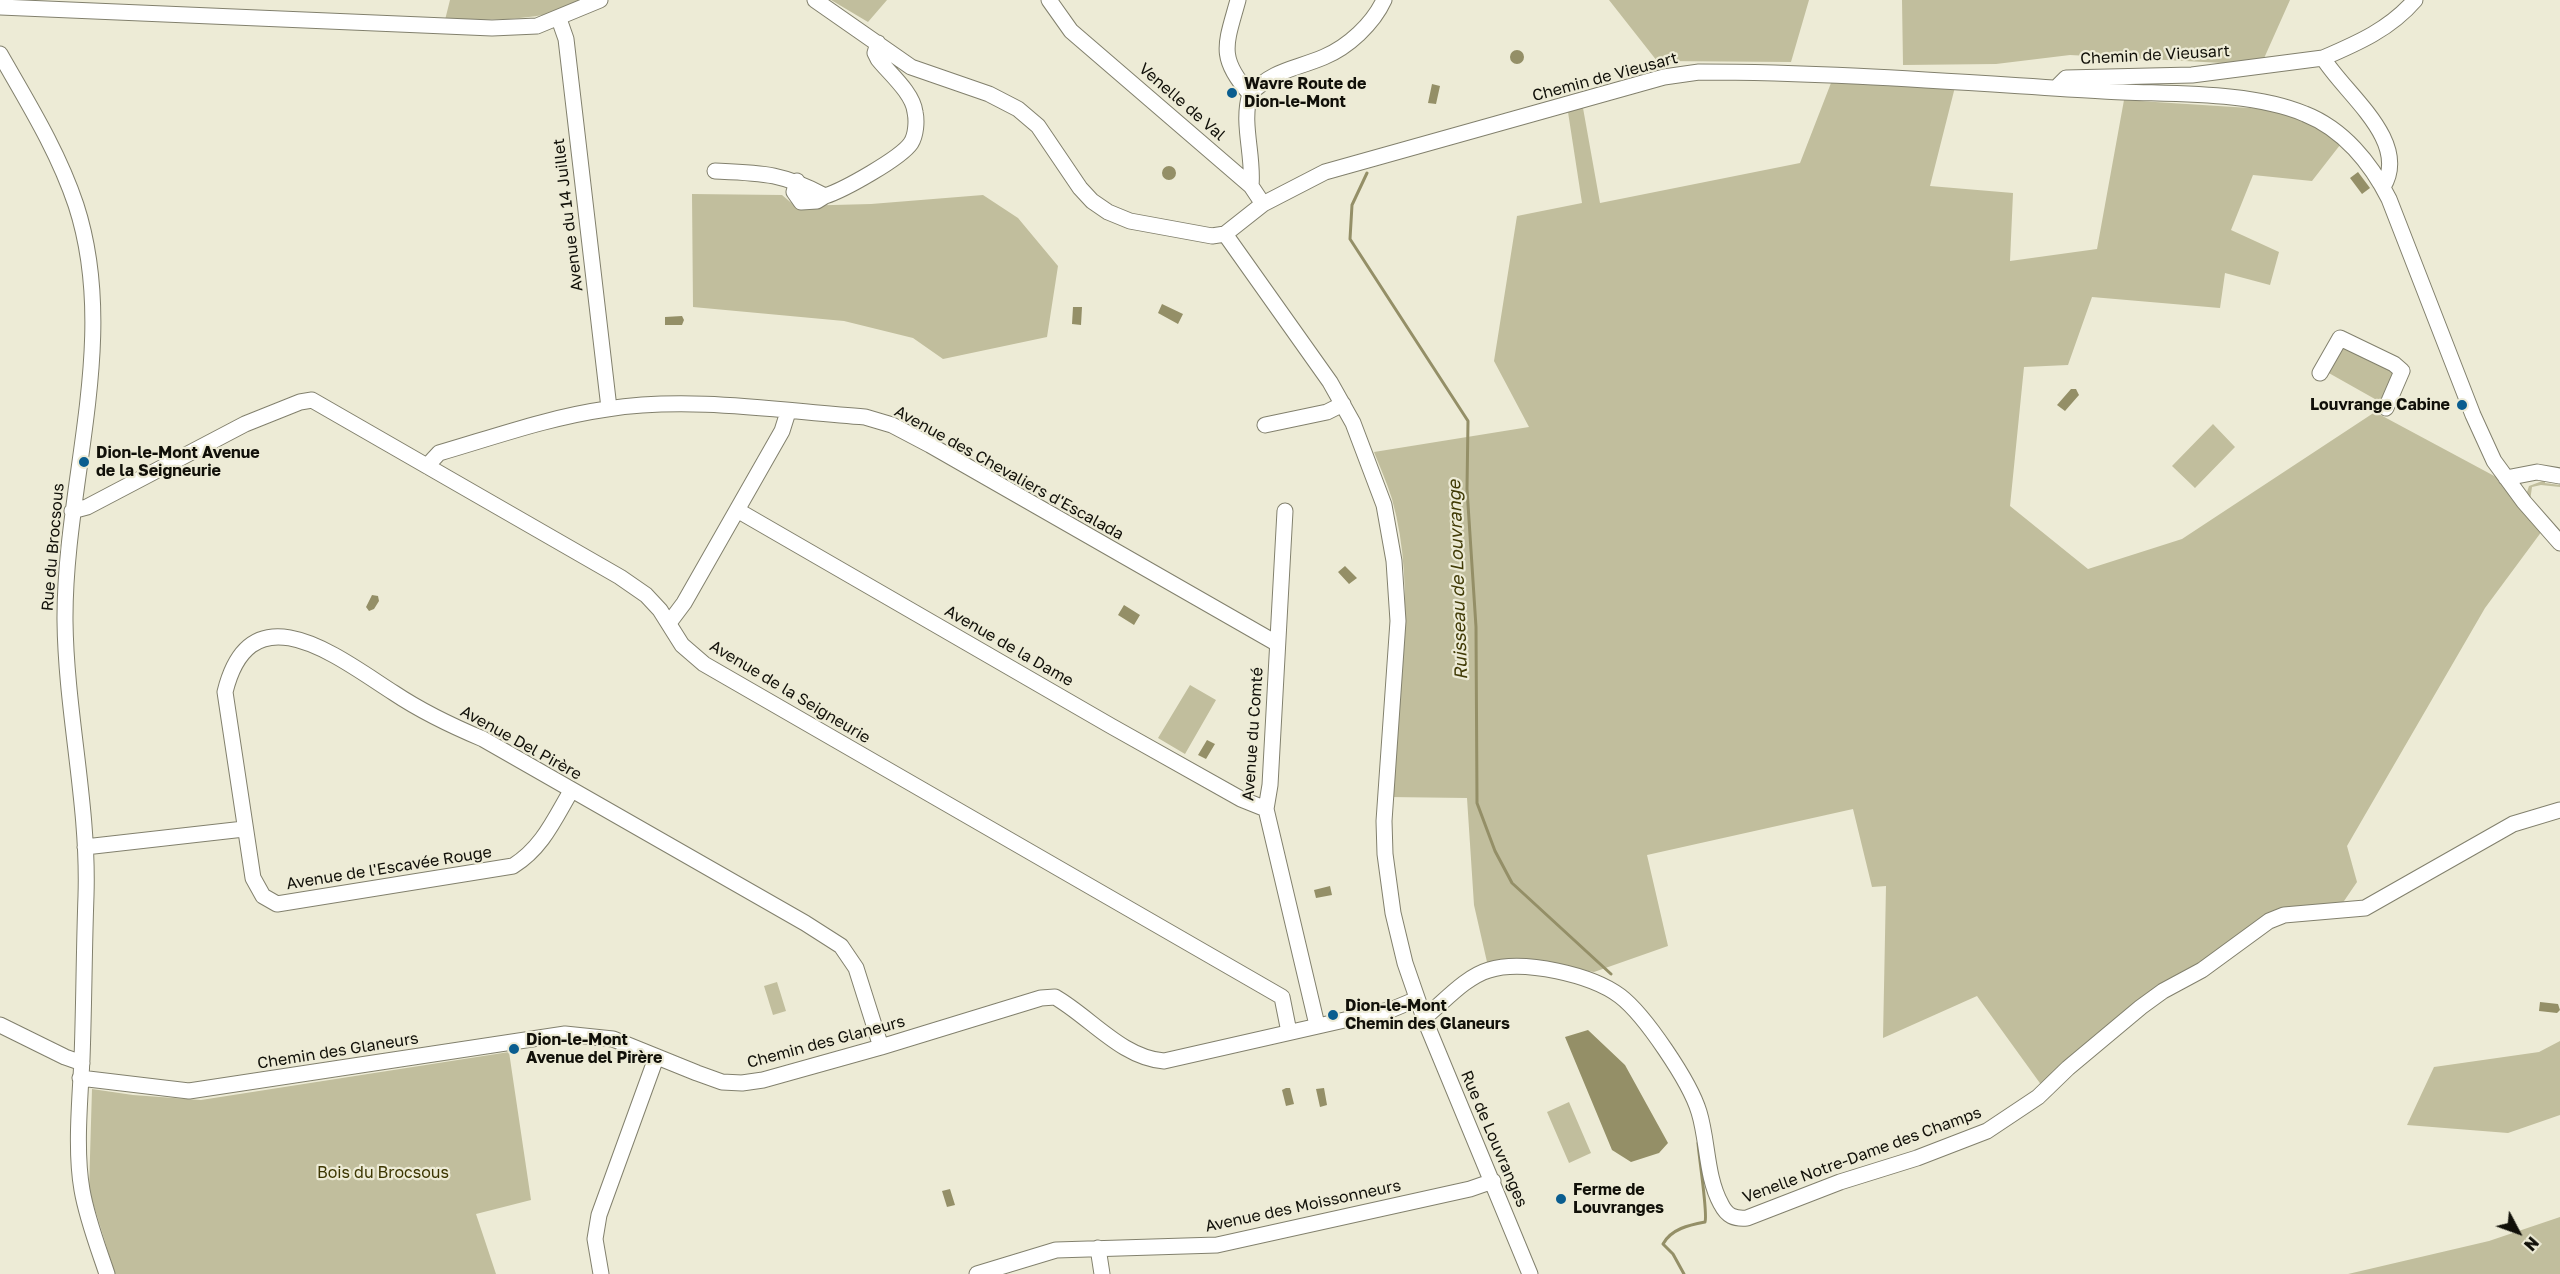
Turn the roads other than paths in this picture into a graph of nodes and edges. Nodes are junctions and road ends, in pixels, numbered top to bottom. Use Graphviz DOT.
graph roads {
  1 [pos="600,0"];
  2 [pos="815,0"];
  3 [pos="1049,0"];
  4 [pos="1238,0"];
  5 [pos="1384,0"];
  6 [pos="2415,0"];
  7 [pos="0,7"];
  8 [pos="560,19"];
  9 [pos="878,43"];
  10 [pos="0,54"];
  11 [pos="2323,58"];
  12 [pos="2056,88"];
  13 [pos="1250,94"];
  14 [pos="715,171"];
  15 [pos="1251,186"];
  16 [pos="2383,187"];
  17 [pos="1263,204"];
  18 [pos="1225,234"];
  19 [pos="2320,373"];
  20 [pos="1343,404"];
  21 [pos="609,408"];
  22 [pos="2386,408"];
  23 [pos="788,412"];
  24 [pos="1265,425"];
  25 [pos="427,466"];
  26 [pos="2560,476"];
  27 [pos="2506,478"];
  28 [pos="737,510"];
  29 [pos="72,511"];
  30 [pos="1285,511"];
  31 [pos="2560,543"];
  32 [pos="669,623"];
  33 [pos="1276,643"];
  34 [pos="571,791"];
  35 [pos="1266,810"];
  36 [pos="2560,810"];
  37 [pos="244,829"];
  38 [pos="85,847"];
  39 [pos="1306,990"];
  40 [pos="1282,997"];
  41 [pos="1417,999"];
  42 [pos="1424,1018"];
  43 [pos="0,1024"];
  44 [pos="1317,1025"];
  45 [pos="1288,1032"];
  46 [pos="881,1047"];
  47 [pos="657,1058"];
  48 [pos="81,1070"];
  49 [pos="1492,1181"];
  50 [pos="1098,1248"];
  51 [pos="107,1274"];
  52 [pos="602,1274"];
  53 [pos="977,1274"];
  54 [pos="1102,1274"];
  55 [pos="1530,1274"];
  1 -- 8 [label="street"];
  2 -- 9 [label="street"];
  3 -- 15 [label="street, Venelle de Val"];
  4 -- 13 [label="street"];
  5 -- 13 [label="street"];
  6 -- 11 [label="street, Chemin de Vieusart"];
  7 -- 8 [label="street"];
  8 -- 21 [label="street, Avenue du 14 Juillet"];
  9 -- 14 [label="street"];
  9 -- 18 [label="street"];
  10 -- 29 [label="street, Rue du Brocsous"];
  11 -- 12 [label="street, Chemin de Vieusart"];
  11 -- 16 [label="street"];
  12 -- 16 [label="street, Chemin de Vieusart"];
  12 -- 17 [label="street, Chemin de Vieusart"];
  13 -- 15 [label="street"];
  15 -- 17 [label="street, Venelle de Val"];
  16 -- 27 [label="street, Chemin de Vieusart"];
  17 -- 18 [label="street, Chemin de Vieusart"];
  18 -- 20 [label="street, Rue de Louvranges"];
  19 -- 22 [label="street"];
  20 -- 24 [label="street"];
  20 -- 41 [label="street, Rue de Louvranges"];
  21 -- 23 [label="street, Avenue des Chevaliers d'Escalada"];
  21 -- 25 [label="street, Avenue des Chevaliers d'Escalada"];
  23 -- 28 [label="street"];
  23 -- 33 [label="street, Avenue des Chevaliers d'Escalada"];
  25 -- 29 [label="street, Avenue de la Seigneurie"];
  25 -- 32 [label="street, Avenue de la Seigneurie"];
  26 -- 27 [label="street"];
  27 -- 31 [label="street, Chemin de Vieusart"];
  28 -- 32 [label="street"];
  28 -- 35 [label="street, Avenue de la Dame"];
  29 -- 38 [label="street, Rue du Brocsous"];
  30 -- 33 [label="street, Avenue du Comté"];
  32 -- 40 [label="street, Avenue de la Seigneurie"];
  33 -- 35 [label="street, Avenue du Comté"];
  34 -- 37 [label="street, Avenue de l'Escavée Rouge"];
  34 -- 37 [label="street, Avenue Del Pirère"];
  34 -- 46 [label="street, Avenue Del Pirère"];
  35 -- 39 [label="street, Avenue du Comté"];
  36 -- 42 [label="street, Venelle Notre-Dame des Champs"];
  37 -- 38 [label="street"];
  38 -- 48 [label="street, Rue du Brocsous"];
  39 -- 40 [label="street"];
  39 -- 44 [label="street, Avenue du Comté"];
  40 -- 45 [label="street"];
  41 -- 42 [label="street, Rue de Louvranges"];
  41 -- 44 [label="street, Chemin des Glaneurs"];
  42 -- 49 [label="street, Rue de Louvranges"];
  43 -- 48 [label="street"];
  44 -- 45 [label="street, Chemin des Glaneurs"];
  45 -- 46 [label="street, Chemin des Glaneurs"];
  46 -- 47 [label="street, Chemin des Glaneurs"];
  47 -- 48 [label="street, Chemin des Glaneurs"];
  47 -- 52 [label="street"];
  48 -- 51 [label="street, Rue du Brocsous"];
  49 -- 50 [label="street, Avenue des Moissonneurs"];
  49 -- 55 [label="street, Rue de Louvranges"];
  50 -- 53 [label="street, Avenue des Moissonneurs"];
  50 -- 54 [label="street"];
}
